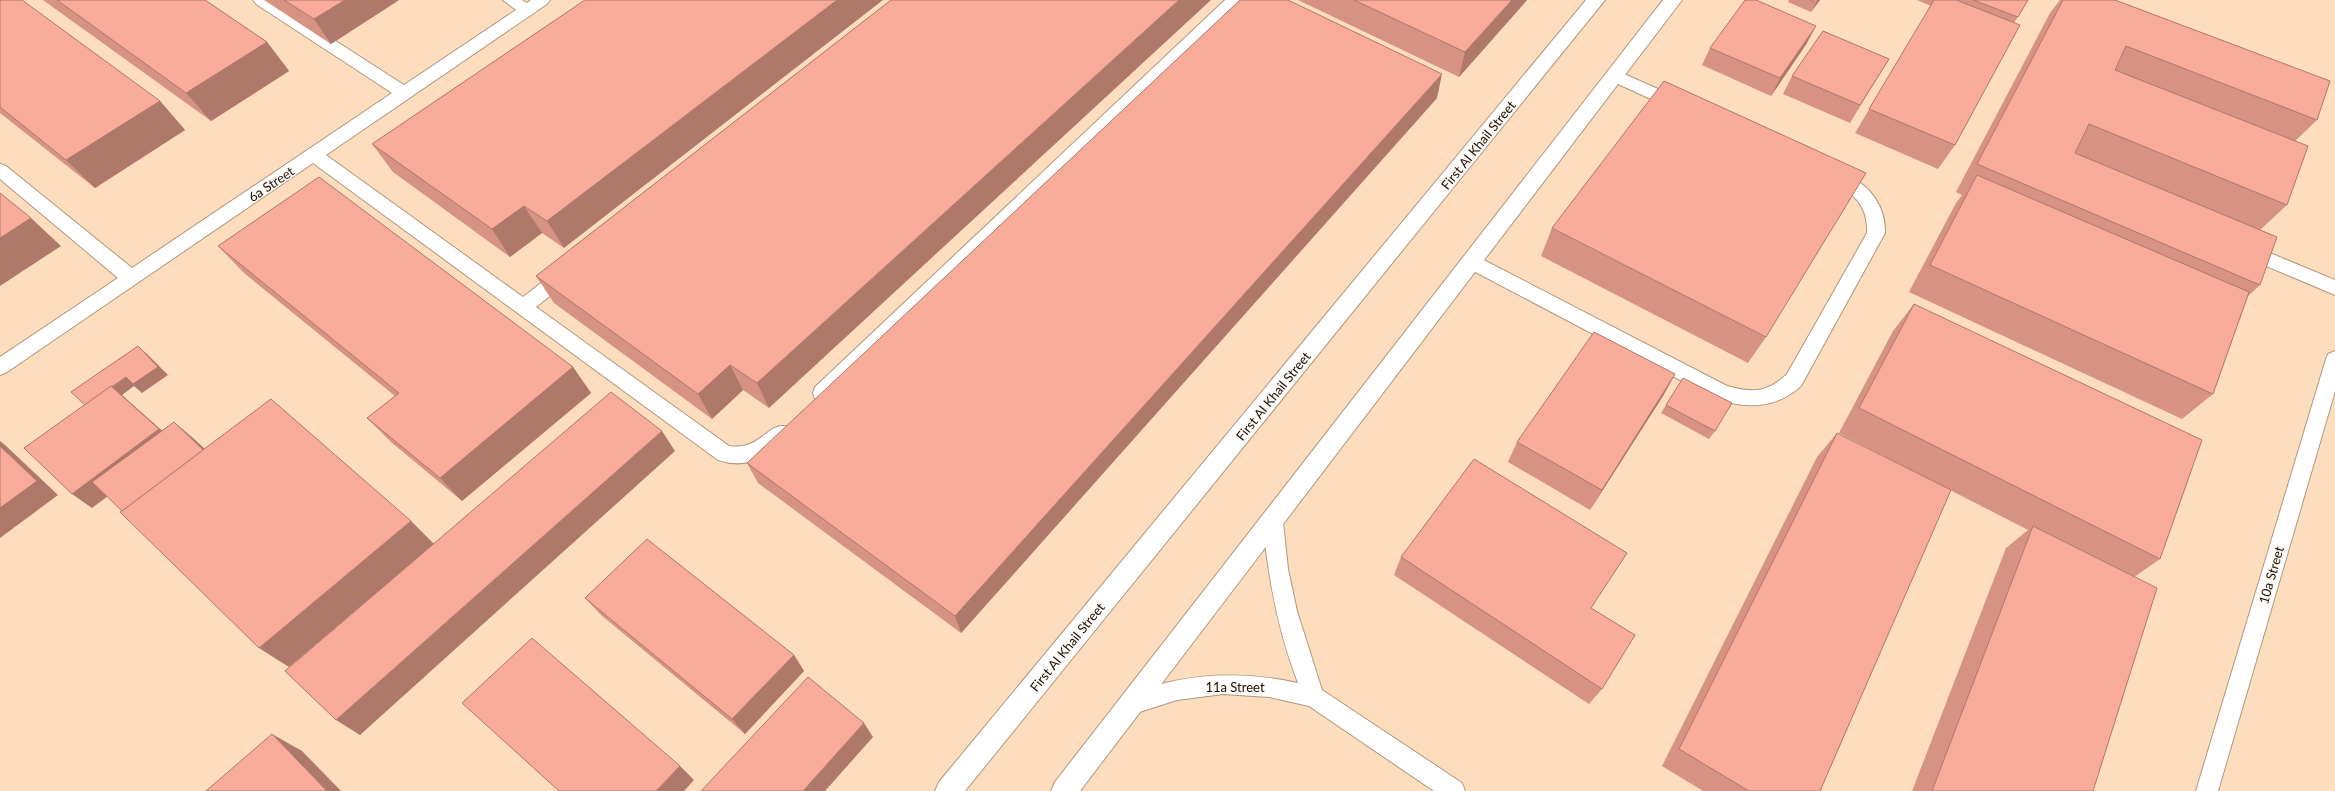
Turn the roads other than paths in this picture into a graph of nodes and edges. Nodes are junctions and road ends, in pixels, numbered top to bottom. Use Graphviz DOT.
graph roads {
  1 [pos="261,0"];
  2 [pos="511,0"];
  3 [pos="542,0"];
  4 [pos="1234,0"];
  5 [pos="1596,0"];
  6 [pos="1673,0"];
  7 [pos="528,10"];
  8 [pos="1615,76"];
  9 [pos="404,93"];
  10 [pos="1693,111"];
  11 [pos="314,155"];
  12 [pos="0,170"];
  13 [pos="1821,170"];
  14 [pos="2233,245"];
  15 [pos="1472,262"];
  16 [pos="578,263"];
  17 [pos="131,278"];
  18 [pos="2335,288"];
  19 [pos="523,307"];
  20 [pos="2335,359"];
  21 [pos="0,367"];
  22 [pos="813,402"];
  23 [pos="795,419"];
  24 [pos="1273,522"];
  25 [pos="1314,697"];
  26 [pos="1133,702"];
  27 [pos="948,791"];
  28 [pos="1064,791"];
  29 [pos="1454,791"];
  30 [pos="2207,791"];
  1 -- 9 [label="lane"];
  2 -- 7 [label="lane"];
  3 -- 7 [label="lane, 6a Street"];
  4 -- 22 [label="lane"];
  5 -- 27 [label="main road, First Al Khail Street"];
  6 -- 8 [label="main road"];
  7 -- 9 [label="lane, 6a Street"];
  8 -- 10 [label="lane"];
  8 -- 15 [label="main road"];
  9 -- 11 [label="lane, 6a Street"];
  11 -- 17 [label="lane, 6a Street"];
  11 -- 19 [label="lane"];
  12 -- 17 [label="lane"];
  13 -- 15 [label="lane"];
  14 -- 18 [label="lane"];
  15 -- 24 [label="main road"];
  16 -- 19 [label="lane"];
  17 -- 21 [label="lane, 6a Street"];
  19 -- 23 [label="lane"];
  20 -- 30 [label="lane, 10a Street"];
  24 -- 25 [label="lane"];
  24 -- 26 [label="main road"];
  25 -- 26 [label="lane, 11a Street"];
  25 -- 29 [label="lane, 11a Street"];
  26 -- 28 [label="main road"];
}
